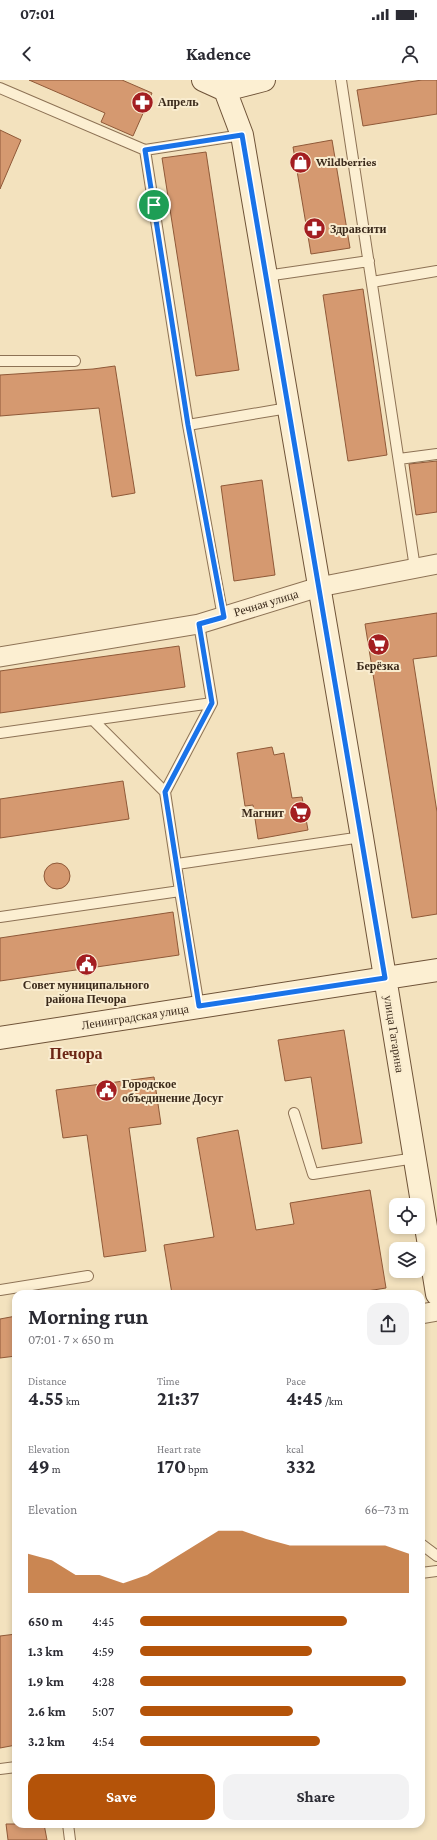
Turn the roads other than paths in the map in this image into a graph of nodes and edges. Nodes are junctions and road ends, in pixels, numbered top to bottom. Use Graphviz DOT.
graph roads {
  1 [pos="202,80"];
  2 [pos="264,80"];
  3 [pos="341,80"];
  4 [pos="0,88"];
  5 [pos="225,90"];
  6 [pos="242,135"];
  7 [pos="145,150"];
  8 [pos="369,261"];
  9 [pos="437,271"];
  10 [pos="266,276"];
  11 [pos="372,282"];
  12 [pos="0,361"];
  13 [pos="76,361"];
  14 [pos="288,408"];
  15 [pos="188,425"];
  16 [pos="437,454"];
  17 [pos="399,459"];
  18 [pos="437,564"];
  19 [pos="415,568"];
  20 [pos="319,587"];
  21 [pos="224,617"];
  22 [pos="199,624"];
  23 [pos="0,657"];
  24 [pos="212,703"];
  25 [pos="93,720"];
  26 [pos="0,733"];
  27 [pos="165,792"];
  28 [pos="362,837"];
  29 [pos="177,864"];
  30 [pos="180,891"];
  31 [pos="0,917"];
  32 [pos="437,970"];
  33 [pos="385,978"];
  34 [pos="199,1006"];
  35 [pos="0,1038"];
  36 [pos="294,1113"];
  37 [pos="415,1158"];
  38 [pos="88,1276"];
  39 [pos="0,1290"];
  40 [pos="437,1294"];
  41 [pos="437,1311"];
  42 [pos="425,1313"];
  43 [pos="425,1547"];
  44 [pos="437,1556"];
  45 [pos="437,1571"];
  46 [pos="425,1572"];
  47 [pos="12,1768"];
  48 [pos="0,1769"];
  49 [pos="68,1828"];
  50 [pos="70,1840"];
  1 -- 5 [label="main road"];
  2 -- 5 [label="main road"];
  3 -- 8 [label="lane"];
  4 -- 7 [label="lane"];
  5 -- 6 [label="main road, улица Гагарина"];
  6 -- 7 [label="lane"];
  6 -- 10 [label="main road, улица Гагарина"];
  7 -- 15 [label="lane"];
  8 -- 10 [label="lane"];
  8 -- 11 [label="lane"];
  9 -- 11 [label="lane"];
  10 -- 14 [label="main road, улица Гагарина"];
  11 -- 17 [label="lane"];
  12 -- 13 [label="lane"];
  14 -- 15 [label="lane"];
  14 -- 20 [label="main road, улица Гагарина"];
  15 -- 21 [label="lane"];
  16 -- 17 [label="lane"];
  17 -- 19 [label="lane"];
  18 -- 19 [label="street, Речная улица"];
  19 -- 20 [label="street, Речная улица"];
  20 -- 21 [label="street, Речная улица"];
  20 -- 28 [label="main road, улица Гагарина"];
  21 -- 22 [label="street, Речная улица"];
  22 -- 23 [label="street, Речная улица"];
  22 -- 24 [label="lane"];
  24 -- 25 [label="lane"];
  24 -- 27 [label="lane"];
  25 -- 26 [label="lane"];
  25 -- 27 [label="lane"];
  27 -- 29 [label="lane"];
  28 -- 29 [label="lane"];
  28 -- 33 [label="main road, улица Гагарина"];
  29 -- 30 [label="lane"];
  30 -- 31 [label="lane"];
  30 -- 34 [label="lane"];
  32 -- 33 [label="main road, Ленинградская улица"];
  33 -- 34 [label="main road, Ленинградская улица"];
  33 -- 37 [label="main road, улица Гагарина"];
  34 -- 35 [label="main road, Ленинградская улица"];
  36 -- 37 [label="lane"];
  37 -- 40 [label="main road, улица Гагарина"];
  38 -- 39 [label="lane"];
  41 -- 42 [label="street"];
  43 -- 44 [label="lane"];
  45 -- 46 [label="lane"];
  47 -- 48 [label="lane"];
  49 -- 50 [label="lane"];
}
